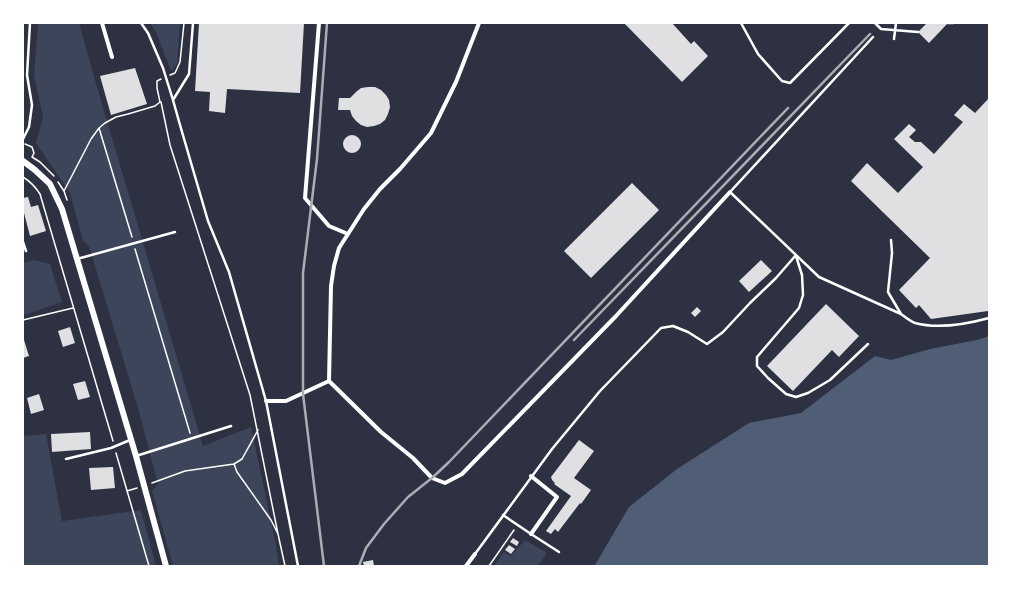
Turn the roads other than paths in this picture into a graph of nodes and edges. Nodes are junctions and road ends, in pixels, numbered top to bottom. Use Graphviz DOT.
graph roads {
  1 [pos="30,23"];
  2 [pos="102,23"];
  3 [pos="141,23"];
  4 [pos="192,23"];
  5 [pos="319,23"];
  6 [pos="479,23"];
  7 [pos="742,23"];
  8 [pos="849,23"];
  9 [pos="875,23"];
  10 [pos="896,23"];
  11 [pos="948,23"];
  12 [pos="953,23"];
  13 [pos="895,30"];
  14 [pos="918,32"];
  15 [pos="873,37"];
  16 [pos="894,39"];
  17 [pos="112,57"];
  18 [pos="173,100"];
  19 [pos="23,139"];
  20 [pos="25,162"];
  21 [pos="730,192"];
  22 [pos="175,232"];
  23 [pos="348,234"];
  24 [pos="891,240"];
  25 [pos="23,242"];
  26 [pos="26,251"];
  27 [pos="796,255"];
  28 [pos="77,259"];
  29 [pos="901,314"];
  30 [pos="989,318"];
  31 [pos="868,344"];
  32 [pos="328,381"];
  33 [pos="266,401"];
  34 [pos="231,426"];
  35 [pos="131,440"];
  36 [pos="136,456"];
  37 [pos="66,459"];
  38 [pos="531,476"];
  39 [pos="503,515"];
  40 [pos="531,534"];
  41 [pos="560,552"];
  42 [pos="475,554"];
  43 [pos="166,566"];
  44 [pos="298,566"];
  45 [pos="466,566"];
  1 -- 19 [label="lane"];
  2 -- 17 [label="street"];
  3 -- 18 [label="lane"];
  4 -- 18 [label="lane"];
  5 -- 23 [label="street"];
  6 -- 23 [label="street"];
  7 -- 8 [label="lane"];
  9 -- 13 [label="lane"];
  10 -- 13 [label="lane"];
  11 -- 12 [label="lane"];
  13 -- 14 [label="lane"];
  13 -- 16 [label="lane"];
  15 -- 21 [label="lane"];
  18 -- 33 [label="lane"];
  20 -- 28 [label="street"];
  21 -- 27 [label="lane"];
  21 -- 32 [label="street"];
  22 -- 28 [label="lane"];
  23 -- 32 [label="street"];
  24 -- 29 [label="lane"];
  25 -- 26 [label="lane"];
  27 -- 29 [label="lane"];
  27 -- 31 [label="lane"];
  27 -- 38 [label="lane"];
  28 -- 35 [label="street"];
  29 -- 30 [label="lane"];
  32 -- 33 [label="street"];
  33 -- 44 [label="lane"];
  34 -- 36 [label="lane"];
  35 -- 36 [label="street"];
  35 -- 37 [label="lane"];
  36 -- 43 [label="street"];
  38 -- 39 [label="lane"];
  38 -- 40 [label="street"];
  39 -- 40 [label="lane"];
  39 -- 42 [label="lane"];
  40 -- 41 [label="lane"];
  42 -- 45 [label="street"];
}
